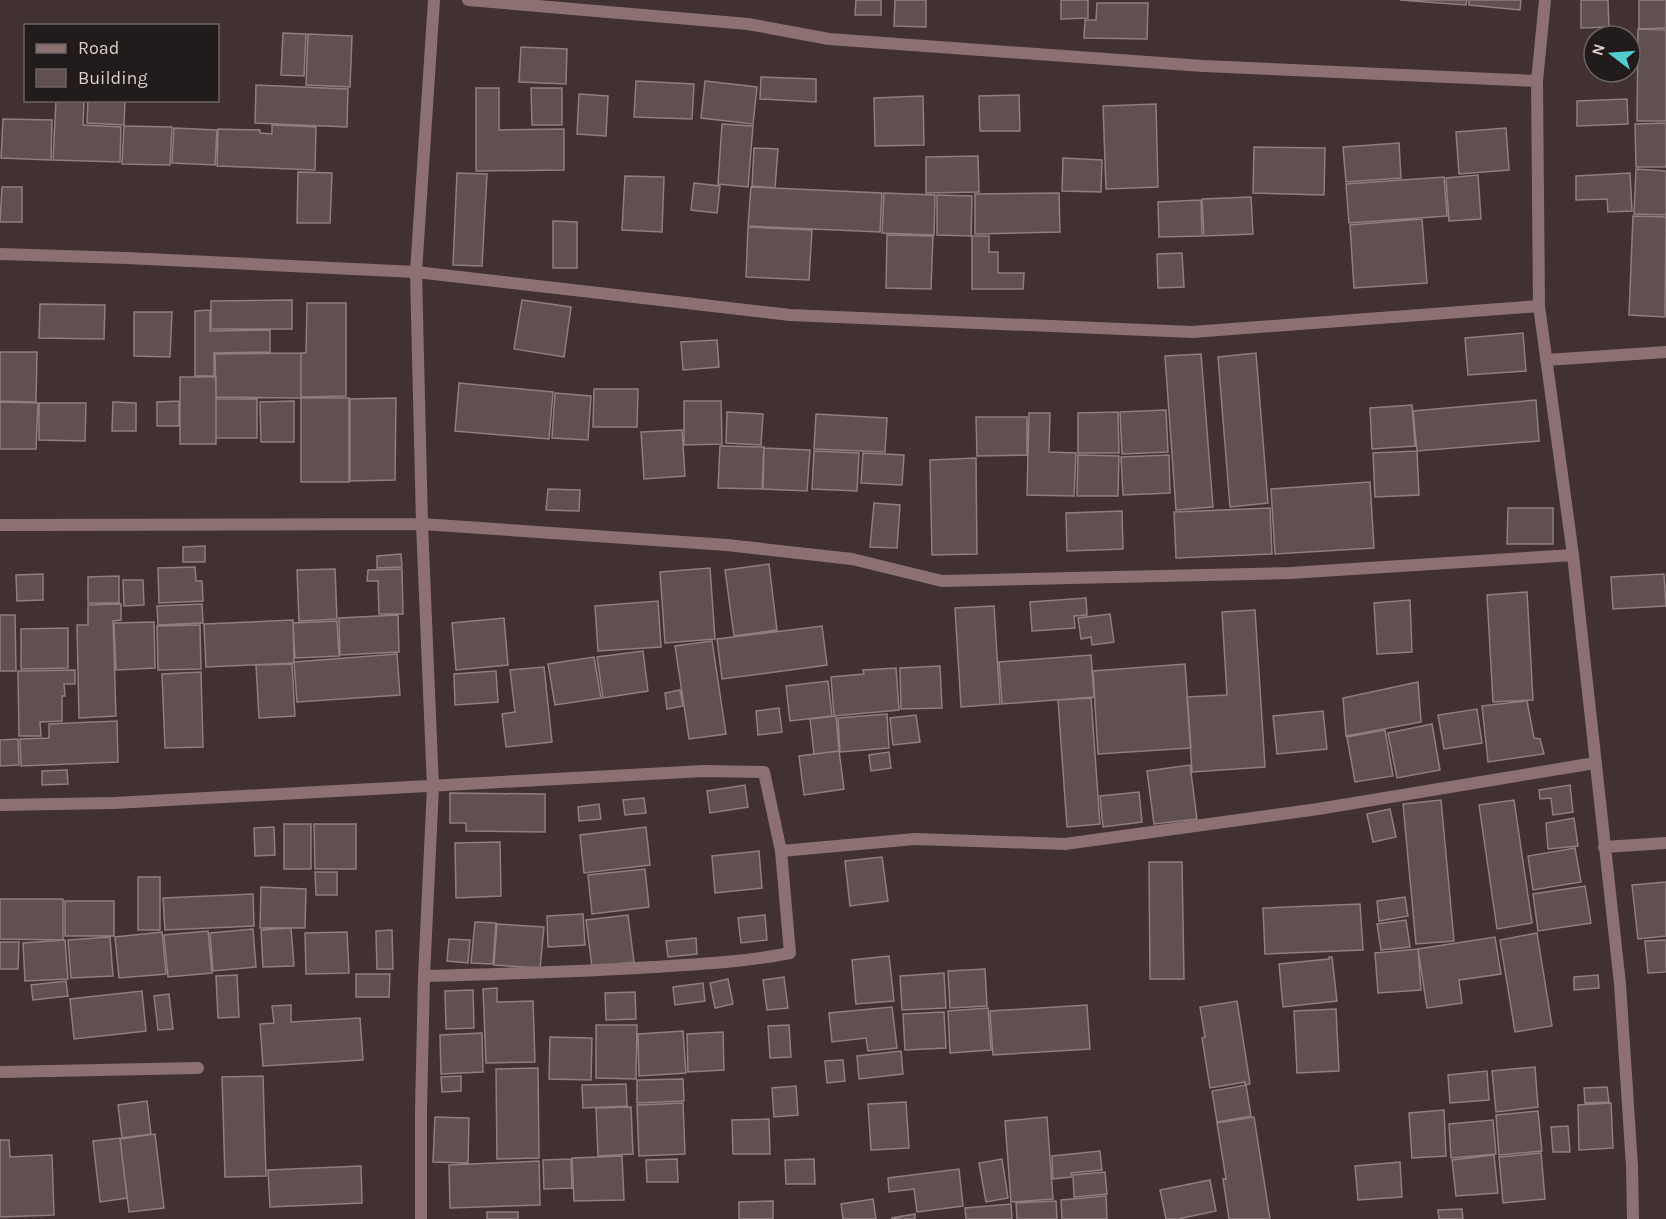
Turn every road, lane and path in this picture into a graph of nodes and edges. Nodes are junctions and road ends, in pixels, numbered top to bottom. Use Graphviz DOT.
graph roads {
  1 [pos="434,0"];
  2 [pos="468,0"];
  3 [pos="1545,0"];
  4 [pos="1536,81"];
  5 [pos="0,254"];
  6 [pos="416,272"];
  7 [pos="1539,306"];
  8 [pos="1666,352"];
  9 [pos="1546,360"];
  10 [pos="422,524"];
  11 [pos="0,525"];
  12 [pos="1573,555"];
  13 [pos="1595,763"];
  14 [pos="433,787"];
  15 [pos="0,805"];
  16 [pos="1666,843"];
  17 [pos="1604,847"];
  18 [pos="782,851"];
  19 [pos="424,976"];
  20 [pos="198,1068"];
  21 [pos="0,1072"];
  22 [pos="422,1219"];
  23 [pos="1634,1219"];
  1 -- 6 [label="street"];
  2 -- 4 [label="street"];
  3 -- 4 [label="street"];
  4 -- 7 [label="street"];
  5 -- 6 [label="street"];
  6 -- 7 [label="street"];
  6 -- 10 [label="street"];
  7 -- 9 [label="street"];
  8 -- 9 [label="street"];
  9 -- 12 [label="street"];
  10 -- 11 [label="street"];
  10 -- 12 [label="street"];
  10 -- 14 [label="street"];
  12 -- 13 [label="street"];
  13 -- 17 [label="street"];
  13 -- 18 [label="street"];
  14 -- 15 [label="street"];
  14 -- 18 [label="street"];
  14 -- 19 [label="street"];
  16 -- 17 [label="street"];
  17 -- 23 [label="street"];
  18 -- 19 [label="street"];
  19 -- 22 [label="street"];
  20 -- 21 [label="street"];
}
